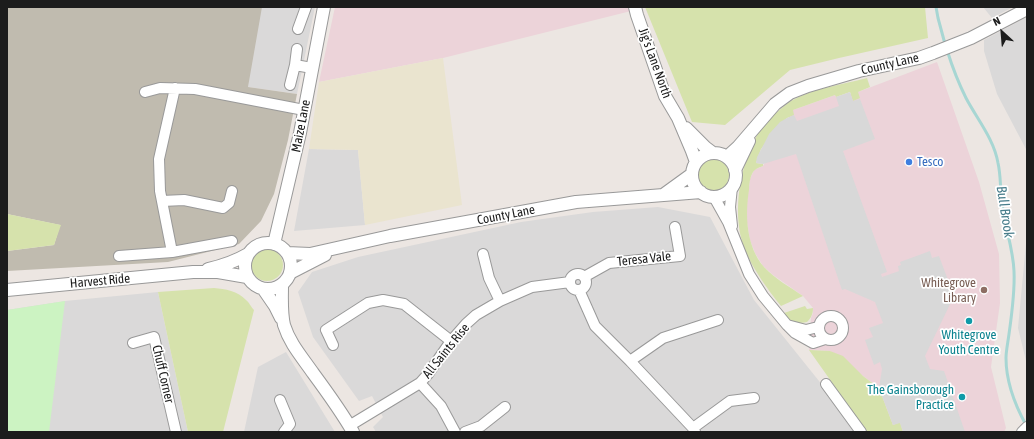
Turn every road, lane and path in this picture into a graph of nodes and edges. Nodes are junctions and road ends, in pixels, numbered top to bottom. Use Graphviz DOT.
graph roads {
  1 [pos="306,7"];
  2 [pos="322,7"];
  3 [pos="635,7"];
  4 [pos="1027,9"];
  5 [pos="298,29"];
  6 [pos="297,50"];
  7 [pos="295,65"];
  8 [pos="312,68"];
  9 [pos="290,85"];
  10 [pos="175,88"];
  11 [pos="146,92"];
  12 [pos="304,110"];
  13 [pos="678,118"];
  14 [pos="758,124"];
  15 [pos="713,153"];
  16 [pos="727,157"];
  17 [pos="696,162"];
  18 [pos="735,170"];
  19 [pos="692,174"];
  20 [pos="732,187"];
  21 [pos="232,191"];
  22 [pos="701,192"];
  23 [pos="663,195"];
  24 [pos="714,197"];
  25 [pos="162,201"];
  26 [pos="675,227"];
  27 [pos="733,235"];
  28 [pos="232,241"];
  29 [pos="274,244"];
  30 [pos="350,245"];
  31 [pos="172,252"];
  32 [pos="287,253"];
  33 [pos="248,254"];
  34 [pos="483,254"];
  35 [pos="119,256"];
  36 [pos="193,272"];
  37 [pos="290,273"];
  38 [pos="247,277"];
  39 [pos="584,278"];
  40 [pos="570,282"];
  41 [pos="282,285"];
  42 [pos="7,290"];
  43 [pos="264,290"];
  44 [pos="579,290"];
  45 [pos="500,301"];
  46 [pos="718,320"];
  47 [pos="284,324"];
  48 [pos="787,325"];
  49 [pos="818,327"];
  50 [pos="825,339"];
  51 [pos="451,341"];
  52 [pos="133,342"];
  53 [pos="333,345"];
  54 [pos="630,361"];
  55 [pos="420,383"];
  56 [pos="826,384"];
  57 [pos="754,398"];
  58 [pos="280,400"];
  59 [pos="505,407"];
  60 [pos="351,429"];
  61 [pos="694,430"];
  62 [pos="176,432"];
  63 [pos="284,432"];
  64 [pos="455,432"];
  65 [pos="465,432"];
  66 [pos="861,432"];
  1 -- 5 [label="street"];
  2 -- 8 [label="street, Maize Lane"];
  3 -- 13 [label="street, Jig's Lane North"];
  4 -- 14 [label="street, County Lane"];
  6 -- 7 [label="street"];
  7 -- 8 [label="street"];
  7 -- 9 [label="street"];
  8 -- 12 [label="street, Maize Lane"];
  10 -- 11 [label="street"];
  10 -- 12 [label="street"];
  10 -- 25 [label="street"];
  12 -- 29 [label="street, Maize Lane"];
  13 -- 15 [label="street, Jig's Lane North"];
  13 -- 17 [label="street, Jig's Lane North"];
  14 -- 16 [label="street, County Lane"];
  14 -- 18 [label="street, County Lane"];
  15 -- 16 [label="street"];
  15 -- 17 [label="street"];
  16 -- 18 [label="street"];
  17 -- 19 [label="street"];
  18 -- 20 [label="street"];
  19 -- 22 [label="street"];
  19 -- 23 [label="street"];
  20 -- 24 [label="street"];
  20 -- 27 [label="street"];
  21 -- 25 [label="street"];
  22 -- 23 [label="street, County Lane"];
  22 -- 24 [label="street"];
  23 -- 30 [label="street, County Lane"];
  24 -- 27 [label="street"];
  25 -- 31 [label="street"];
  26 -- 39 [label="street, Teresa Vale"];
  27 -- 48 [label="street"];
  28 -- 31 [label="street"];
  29 -- 32 [label="street"];
  29 -- 33 [label="street"];
  30 -- 32 [label="street, County Lane"];
  30 -- 37 [label="street, County Lane"];
  31 -- 35 [label="street"];
  32 -- 37 [label="street"];
  33 -- 36 [label="street, Harvest Ride"];
  33 -- 38 [label="street"];
  34 -- 45 [label="street"];
  36 -- 38 [label="street, Harvest Ride"];
  36 -- 42 [label="street, Harvest Ride"];
  37 -- 41 [label="street"];
  38 -- 43 [label="street"];
  39 -- 40 [label="street, All Saints Rise"];
  39 -- 44 [label="street"];
  40 -- 44 [label="street"];
  40 -- 45 [label="street, All Saints Rise"];
  41 -- 43 [label="street"];
  41 -- 47 [label="street"];
  43 -- 47 [label="street"];
  44 -- 54 [label="street"];
  45 -- 51 [label="street, All Saints Rise"];
  46 -- 54 [label="street"];
  47 -- 60 [label="street"];
  48 -- 49 [label="street"];
  48 -- 50 [label="street"];
  49 -- 50 [label="street"];
  49 -- 50 [label="street"];
  51 -- 53 [label="street"];
  51 -- 55 [label="street, All Saints Rise"];
  52 -- 62 [label="street, Chuff Corner"];
  54 -- 61 [label="street"];
  55 -- 60 [label="street, All Saints Rise"];
  55 -- 64 [label="street"];
  56 -- 66 [label="street"];
  57 -- 61 [label="street"];
  58 -- 63 [label="street"];
  59 -- 65 [label="street"];
}
